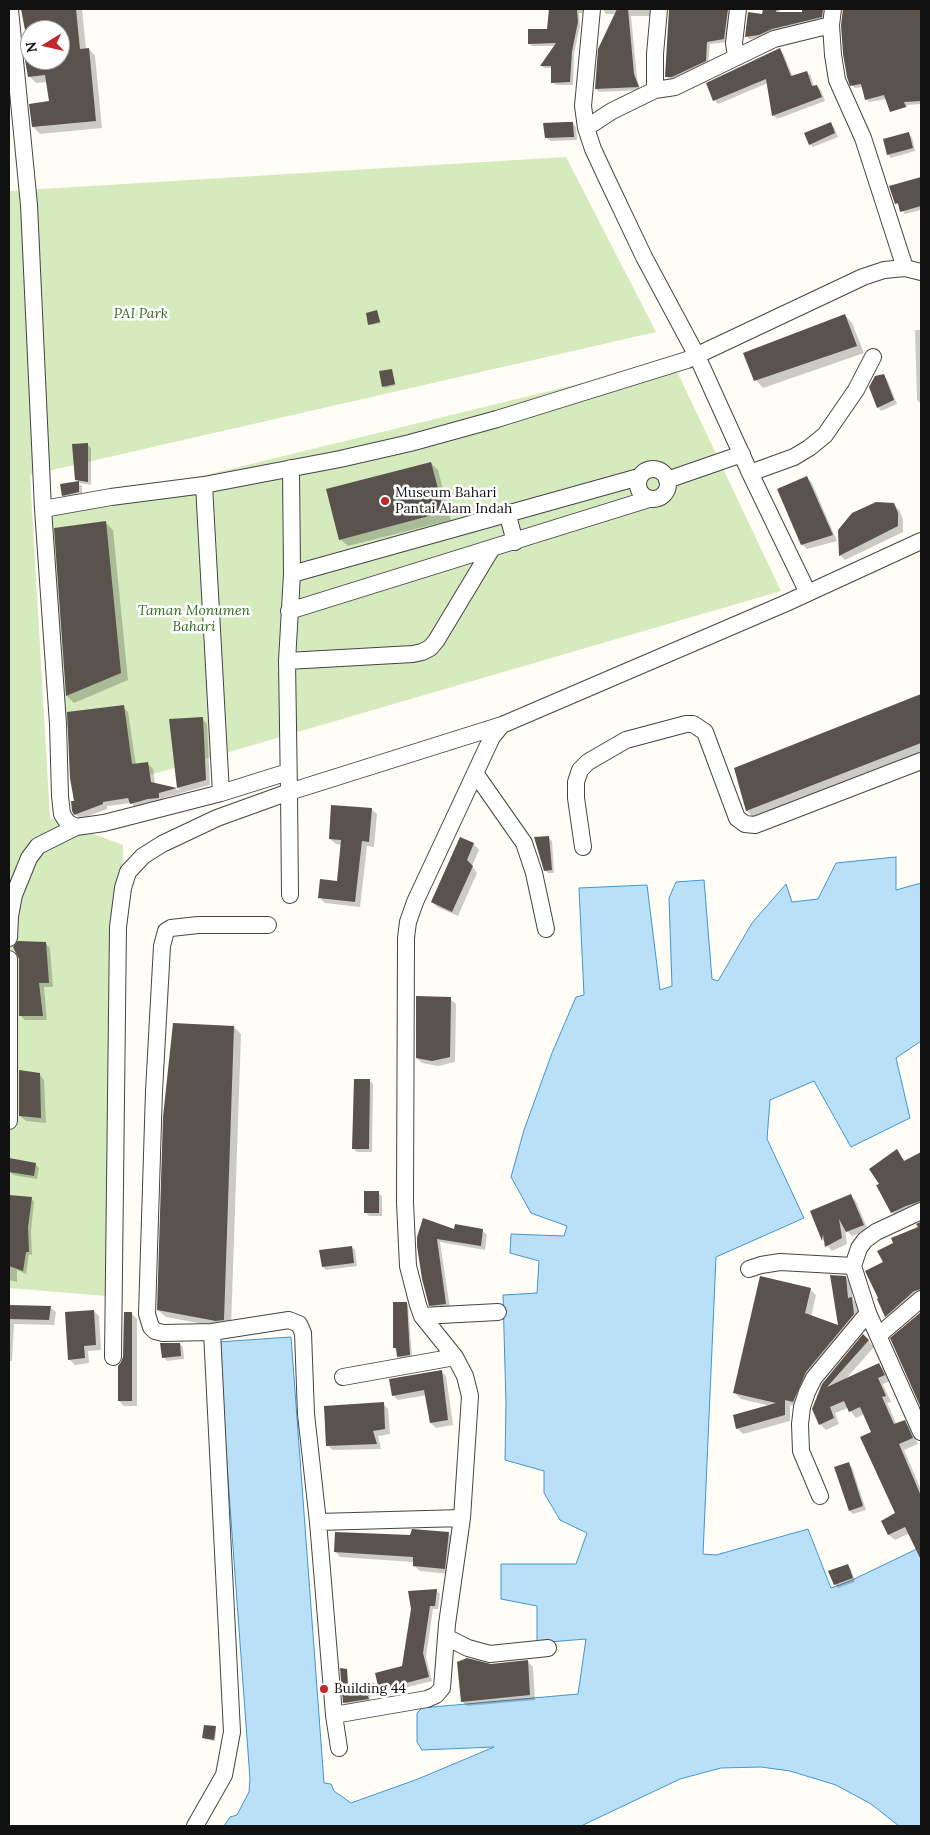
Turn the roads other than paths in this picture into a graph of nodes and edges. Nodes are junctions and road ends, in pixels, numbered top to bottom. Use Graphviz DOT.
graph roads {
  1 [pos="10,9"];
  2 [pos="592,9"];
  3 [pos="659,9"];
  4 [pos="738,9"];
  5 [pos="832,17"];
  6 [pos="736,56"];
  7 [pos="655,90"];
  8 [pos="586,128"];
  9 [pos="913,270"];
  10 [pos="697,356"];
  11 [pos="873,357"];
  12 [pos="742,454"];
  13 [pos="291,468"];
  14 [pos="750,473"];
  15 [pos="639,477"];
  16 [pos="667,480"];
  17 [pos="204,485"];
  18 [pos="649,499"];
  19 [pos="43,509"];
  20 [pos="507,512"];
  21 [pos="921,541"];
  22 [pos="515,542"];
  23 [pos="492,548"];
  24 [pos="292,574"];
  25 [pos="808,593"];
  26 [pos="289,611"];
  27 [pos="287,661"];
  28 [pos="502,725"];
  29 [pos="921,761"];
  30 [pos="288,772"];
  31 [pos="475,772"];
  32 [pos="289,792"];
  33 [pos="221,793"];
  34 [pos="76,827"];
  35 [pos="583,847"];
  36 [pos="290,895"];
  37 [pos="268,925"];
  38 [pos="546,929"];
  39 [pos="9,938"];
  40 [pos="9,959"];
  41 [pos="9,1121"];
  42 [pos="921,1210"];
  43 [pos="854,1266"];
  44 [pos="749,1269"];
  45 [pos="921,1299"];
  46 [pos="498,1312"];
  47 [pos="868,1313"];
  48 [pos="422,1316"];
  49 [pos="212,1332"];
  50 [pos="878,1335"];
  51 [pos="113,1357"];
  52 [pos="454,1357"];
  53 [pos="343,1377"];
  54 [pos="921,1432"];
  55 [pos="820,1496"];
  56 [pos="462,1518"];
  57 [pos="318,1522"];
  58 [pos="446,1637"];
  59 [pos="548,1648"];
  60 [pos="334,1715"];
  61 [pos="339,1748"];
  62 [pos="195,1826"];
  1 -- 19 [label="street"];
  2 -- 8 [label="street"];
  3 -- 7 [label="street"];
  4 -- 6 [label="street"];
  5 -- 6 [label="street"];
  5 -- 9 [label="street"];
  6 -- 7 [label="street"];
  7 -- 8 [label="street"];
  8 -- 10 [label="street"];
  9 -- 10 [label="street"];
  10 -- 12 [label="street"];
  10 -- 13 [label="street"];
  11 -- 14 [label="street"];
  12 -- 14 [label="street"];
  12 -- 16 [label="street"];
  13 -- 17 [label="street"];
  13 -- 24 [label="street"];
  14 -- 25 [label="street"];
  15 -- 16 [label="street"];
  15 -- 18 [label="street"];
  15 -- 20 [label="street"];
  16 -- 18 [label="street"];
  17 -- 19 [label="street"];
  17 -- 33 [label="street"];
  18 -- 22 [label="street"];
  19 -- 34 [label="street"];
  20 -- 22 [label="street"];
  20 -- 24 [label="street"];
  21 -- 25 [label="street"];
  22 -- 23 [label="street"];
  23 -- 26 [label="street"];
  23 -- 27 [label="street"];
  24 -- 26 [label="street"];
  25 -- 28 [label="street"];
  26 -- 27 [label="street"];
  27 -- 30 [label="street"];
  28 -- 31 [label="street"];
  28 -- 32 [label="street"];
  29 -- 35 [label="street"];
  30 -- 32 [label="street"];
  30 -- 33 [label="street"];
  31 -- 38 [label="street"];
  31 -- 48 [label="street"];
  32 -- 36 [label="street"];
  32 -- 51 [label="street"];
  33 -- 34 [label="street"];
  34 -- 39 [label="street"];
  37 -- 49 [label="street"];
  40 -- 41 [label="street"];
  42 -- 43 [label="street"];
  43 -- 44 [label="street"];
  43 -- 47 [label="street"];
  45 -- 50 [label="street"];
  46 -- 48 [label="street"];
  47 -- 50 [label="street"];
  47 -- 55 [label="street"];
  48 -- 52 [label="street"];
  49 -- 57 [label="street"];
  49 -- 62 [label="street"];
  50 -- 54 [label="street"];
  52 -- 53 [label="street"];
  52 -- 56 [label="street"];
  56 -- 57 [label="street"];
  56 -- 58 [label="street"];
  57 -- 60 [label="street"];
  58 -- 59 [label="street"];
  58 -- 60 [label="street"];
  60 -- 61 [label="street"];
}
